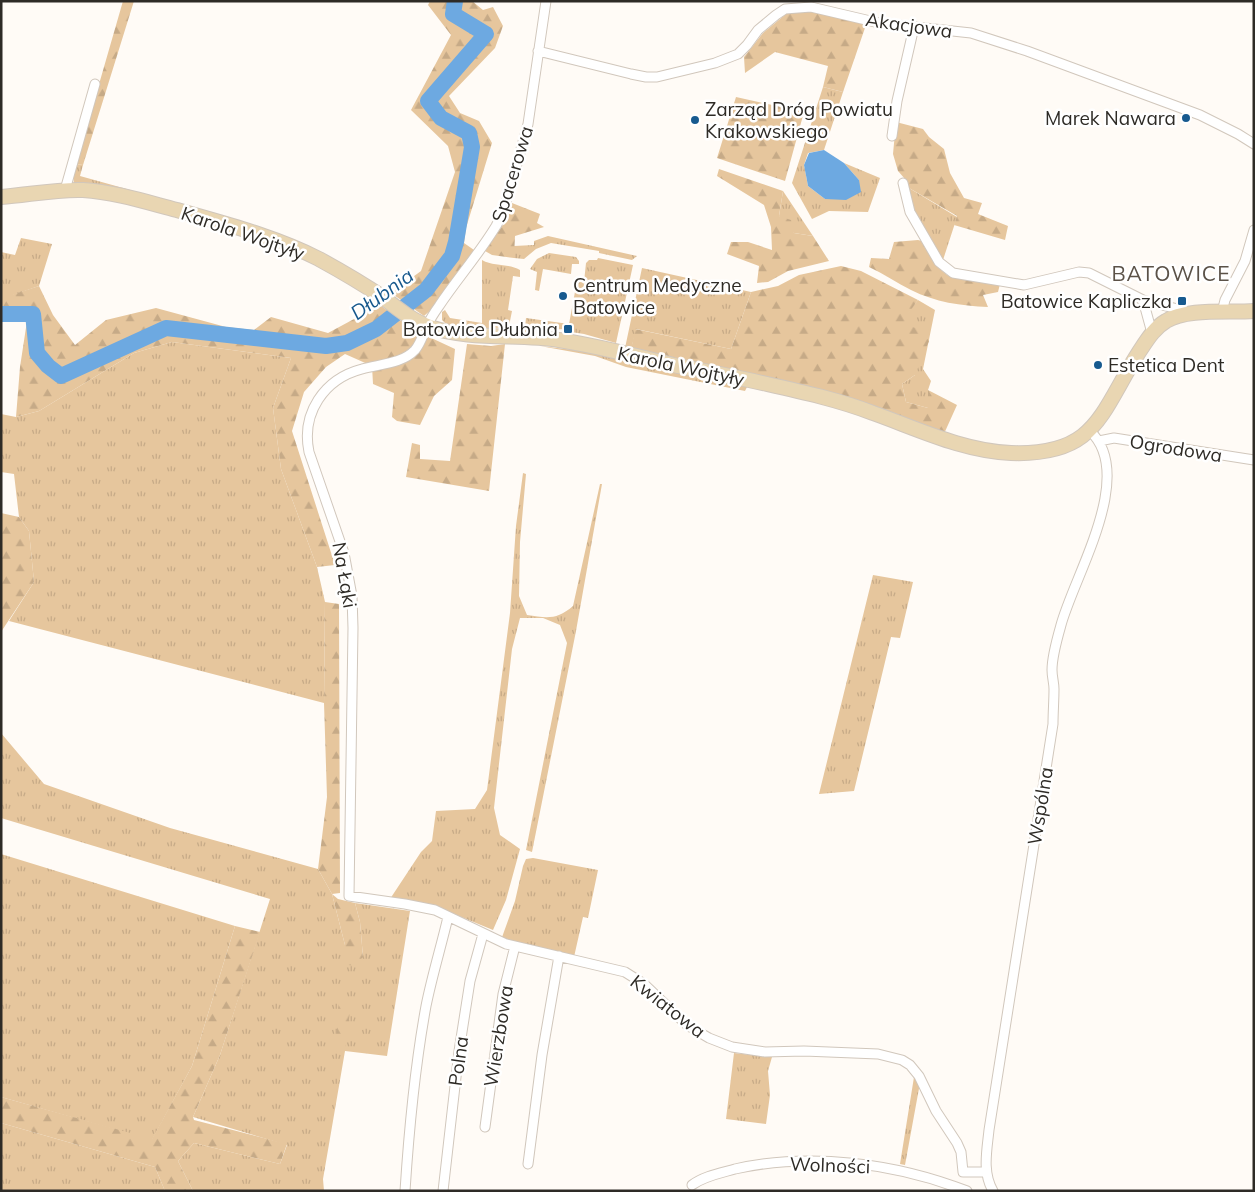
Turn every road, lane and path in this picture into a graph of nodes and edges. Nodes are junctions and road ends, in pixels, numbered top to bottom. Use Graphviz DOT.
graph roads {
  1 [pos="546,1"];
  2 [pos="914,27"];
  3 [pos="538,51"];
  4 [pos="95,84"];
  5 [pos="892,136"];
  6 [pos="1254,144"];
  7 [pos="903,183"];
  8 [pos="65,190"];
  9 [pos="1,198"];
  10 [pos="1254,230"];
  11 [pos="1143,300"];
  12 [pos="1254,311"];
  13 [pos="1222,312"];
  14 [pos="1195,314"];
  15 [pos="421,323"];
  16 [pos="1152,333"];
  17 [pos="1095,436"];
  18 [pos="1254,460"];
  19 [pos="349,896"];
  20 [pos="448,917"];
  21 [pos="483,934"];
  22 [pos="515,946"];
  23 [pos="559,956"];
  24 [pos="485,1127"];
  25 [pos="528,1164"];
  26 [pos="986,1172"];
  27 [pos="692,1185"];
  28 [pos="990,1190"];
  29 [pos="405,1191"];
  30 [pos="443,1191"];
  31 [pos="967,1191"];
  1 -- 3 [label="street, Spacerowa"];
  2 -- 3 [label="street, Akacjowa"];
  2 -- 5 [label="street"];
  2 -- 6 [label="street, Akacjowa"];
  3 -- 15 [label="street, Spacerowa"];
  4 -- 8 [label="street"];
  7 -- 11 [label="street"];
  8 -- 9 [label="street, Karola Wojtyły"];
  8 -- 15 [label="street, Karola Wojtyły"];
  10 -- 13 [label="street"];
  11 -- 14 [label="street"];
  11 -- 16 [label="street"];
  12 -- 13 [label="street, Karola Wojtyły"];
  13 -- 14 [label="street, Karola Wojtyły"];
  14 -- 16 [label="street, Karola Wojtyły"];
  15 -- 17 [label="street, Karola Wojtyły"];
  15 -- 19 [label="street, Na Łąki"];
  16 -- 17 [label="street, Karola Wojtyły"];
  17 -- 18 [label="street, Ogrodowa"];
  17 -- 26 [label="street, Wspólna"];
  19 -- 20 [label="street, Kwiatowa"];
  20 -- 21 [label="street, Kwiatowa"];
  20 -- 29 [label="street"];
  21 -- 22 [label="street, Kwiatowa"];
  21 -- 30 [label="street, Polna"];
  22 -- 23 [label="street, Kwiatowa"];
  22 -- 24 [label="street, Wierzbowa"];
  23 -- 25 [label="street"];
  23 -- 26 [label="street, Kwiatowa"];
  26 -- 28 [label="street, Wspólna"];
  27 -- 31 [label="street, Wolności"];
}
